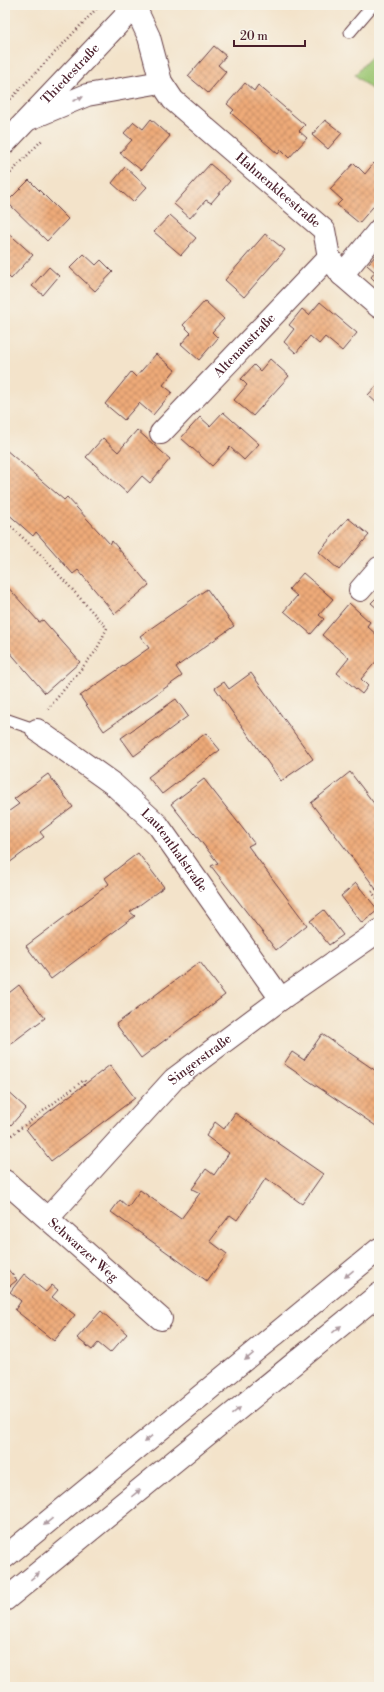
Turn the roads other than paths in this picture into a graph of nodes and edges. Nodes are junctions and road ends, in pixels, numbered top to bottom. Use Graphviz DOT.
graph roads {
  1 [pos="135,5"];
  2 [pos="373,5"];
  3 [pos="350,32"];
  4 [pos="161,82"];
  5 [pos="29,119"];
  6 [pos="5,143"];
  7 [pos="379,230"];
  8 [pos="329,257"];
  9 [pos="342,275"];
  10 [pos="379,307"];
  11 [pos="160,433"];
  12 [pos="379,568"];
  13 [pos="360,590"];
  14 [pos="5,719"];
  15 [pos="37,730"];
  16 [pos="379,931"];
  17 [pos="281,999"];
  18 [pos="5,1181"];
  19 [pos="48,1218"];
  20 [pos="379,1249"];
  21 [pos="379,1294"];
  22 [pos="161,1319"];
  23 [pos="5,1557"];
  24 [pos="5,1600"];
  1 -- 4 [label="main road, Hahnenkleestraße"];
  1 -- 5 [label="main road, Thiedestraße"];
  2 -- 3 [label="lane"];
  5 -- 4 [label="main road, one-way"];
  4 -- 8 [label="main road, Hahnenkleestraße"];
  5 -- 6 [label="main road, Thiedestraße"];
  7 -- 9 [label="main road"];
  8 -- 9 [label="main road, Hahnenkleestraße"];
  8 -- 11 [label="main road, Altenaustraße"];
  9 -- 10 [label="main road, Hahnenkleestraße"];
  12 -- 13 [label="main road"];
  14 -- 15 [label="lane"];
  15 -- 17 [label="main road, Lautenthalstraße"];
  16 -- 17 [label="main road, Singerstraße"];
  17 -- 19 [label="main road, Singerstraße"];
  18 -- 19 [label="main road, Schwarzer Weg"];
  19 -- 22 [label="main road, Schwarzer Weg"];
  20 -- 23 [label="main road, one-way"];
  24 -- 21 [label="main road, one-way"];
}
